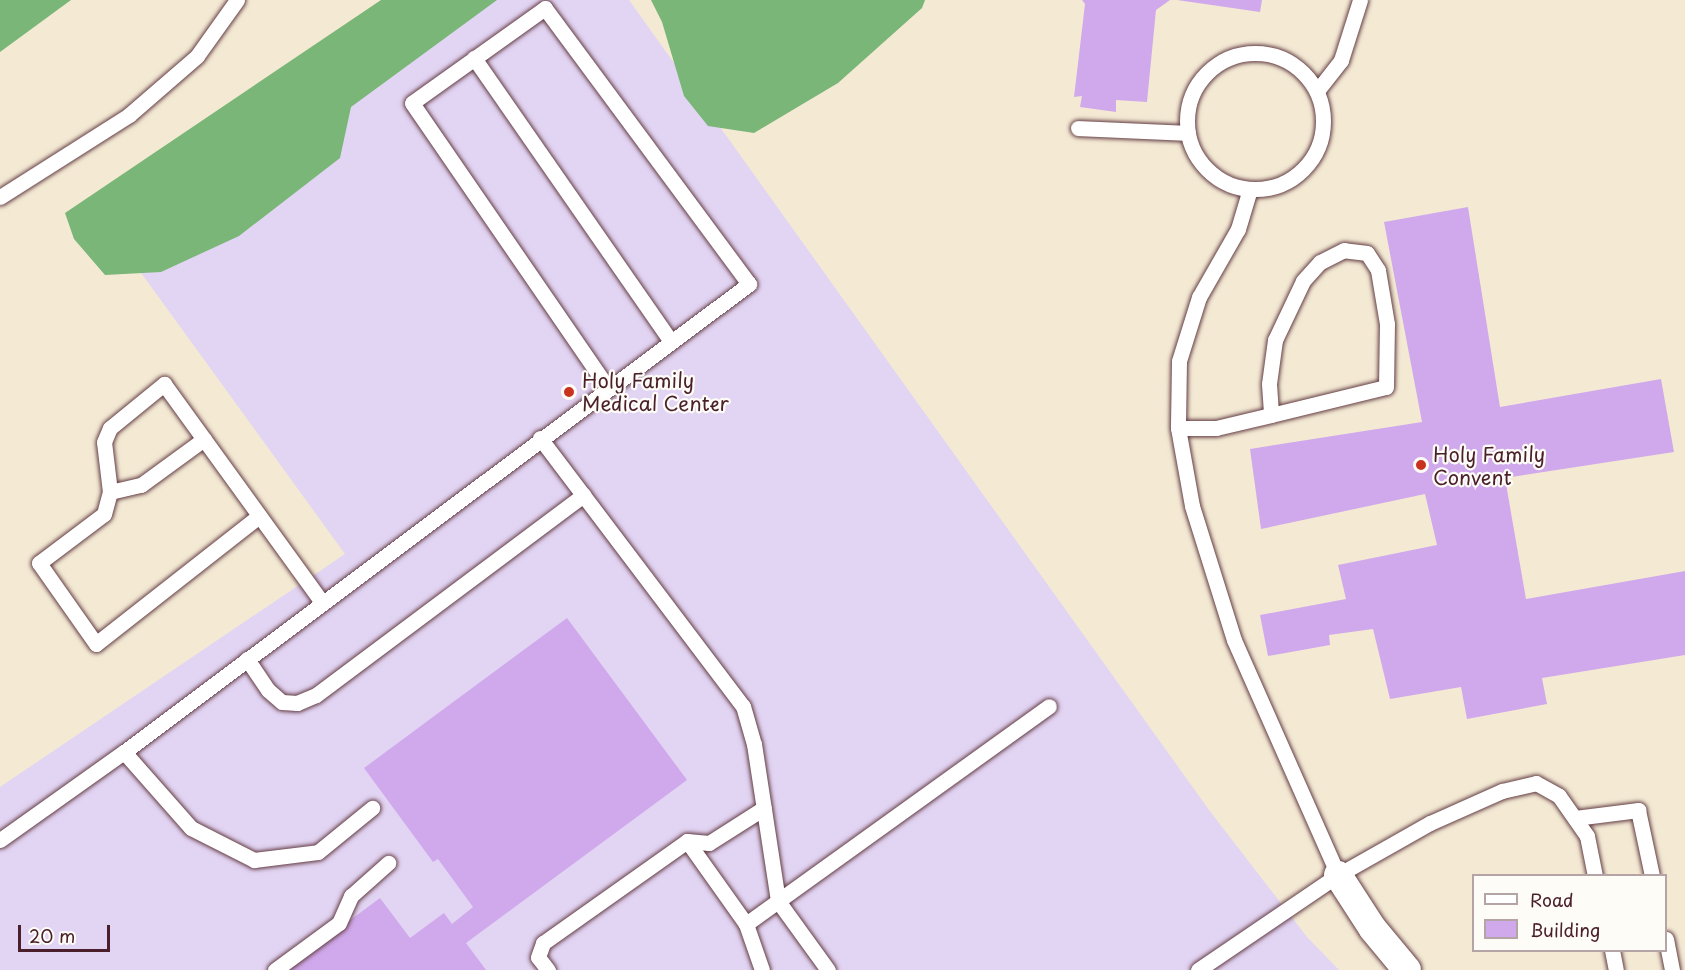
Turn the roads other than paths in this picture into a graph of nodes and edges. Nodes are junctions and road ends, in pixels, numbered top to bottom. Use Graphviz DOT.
graph roads {
  1 [pos="237,0"];
  2 [pos="1360,0"];
  3 [pos="474,58"];
  4 [pos="1317,91"];
  5 [pos="1078,128"];
  6 [pos="1188,133"];
  7 [pos="1250,189"];
  8 [pos="0,197"];
  9 [pos="671,341"];
  10 [pos="607,387"];
  11 [pos="1271,415"];
  12 [pos="1178,428"];
  13 [pos="540,438"];
  14 [pos="204,439"];
  15 [pos="110,492"];
  16 [pos="583,495"];
  17 [pos="260,516"];
  18 [pos="322,602"];
  19 [pos="247,659"];
  20 [pos="1049,706"];
  21 [pos="124,752"];
  22 [pos="372,808"];
  23 [pos="764,808"];
  24 [pos="1575,818"];
  25 [pos="0,840"];
  26 [pos="687,841"];
  27 [pos="388,863"];
  28 [pos="1595,874"];
  29 [pos="1652,874"];
  30 [pos="1338,875"];
  31 [pos="778,901"];
  32 [pos="746,924"];
  33 [pos="1667,948"];
  34 [pos="1612,952"];
  35 [pos="275,970"];
  36 [pos="548,970"];
  37 [pos="762,970"];
  38 [pos="828,970"];
  39 [pos="1198,970"];
  40 [pos="1407,970"];
  41 [pos="1616,970"];
  42 [pos="1672,970"];
  1 -- 8 [label="lane"];
  2 -- 4 [label="lane"];
  3 -- 9 [label="lane"];
  3 -- 9 [label="lane"];
  3 -- 10 [label="lane"];
  4 -- 6 [label="lane"];
  4 -- 7 [label="lane"];
  5 -- 6 [label="lane"];
  6 -- 7 [label="lane"];
  7 -- 12 [label="lane"];
  9 -- 10 [label="lane"];
  10 -- 13 [label="lane"];
  11 -- 11 [label="lane"];
  11 -- 12 [label="lane"];
  12 -- 30 [label="lane"];
  13 -- 16 [label="lane"];
  13 -- 18 [label="lane"];
  14 -- 15 [label="lane"];
  14 -- 15 [label="lane"];
  14 -- 17 [label="lane"];
  15 -- 17 [label="lane"];
  16 -- 19 [label="lane"];
  16 -- 23 [label="lane"];
  17 -- 18 [label="lane"];
  18 -- 19 [label="lane"];
  19 -- 21 [label="lane"];
  20 -- 31 [label="lane"];
  21 -- 22 [label="lane"];
  21 -- 25 [label="lane"];
  23 -- 26 [label="lane"];
  23 -- 31 [label="lane"];
  24 -- 28 [label="lane"];
  24 -- 29 [label="lane"];
  24 -- 30 [label="lane"];
  26 -- 32 [label="lane"];
  26 -- 36 [label="lane"];
  27 -- 35 [label="lane"];
  30 -- 39 [label="lane"];
  30 -- 40 [label="street"];
  31 -- 32 [label="lane"];
  31 -- 38 [label="lane"];
  32 -- 37 [label="lane"];
  33 -- 42 [label="lane"];
  34 -- 41 [label="lane"];
}
